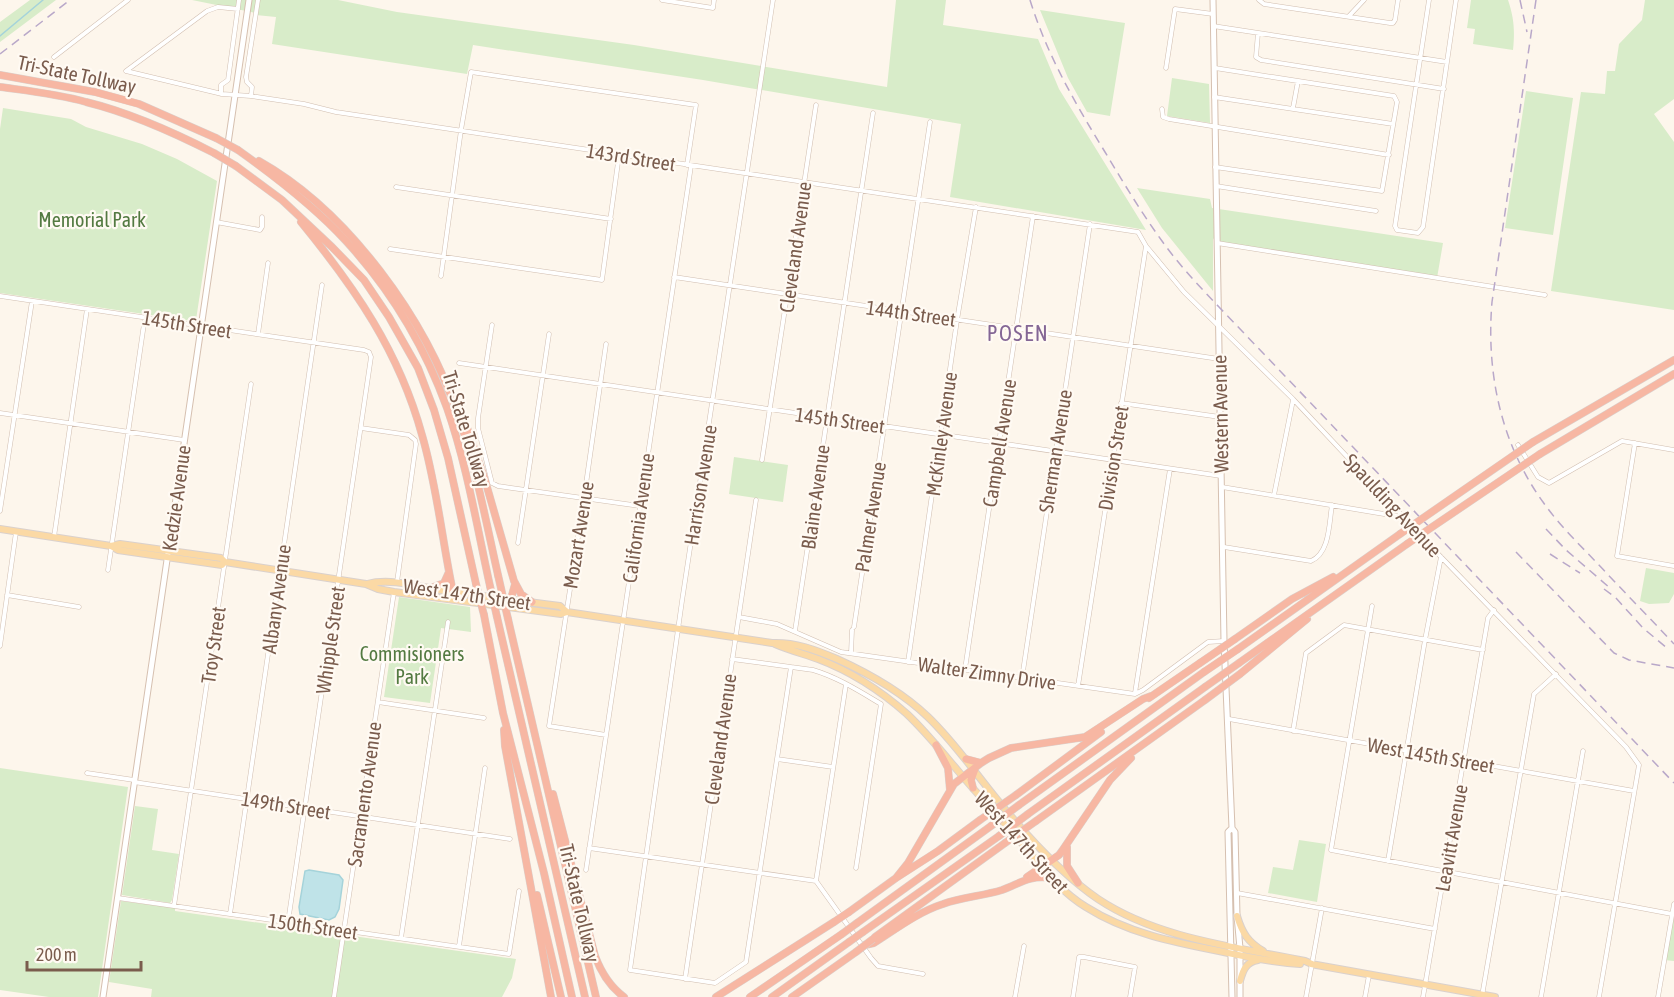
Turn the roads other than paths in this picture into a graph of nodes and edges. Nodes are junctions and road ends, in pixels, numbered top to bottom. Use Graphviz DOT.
graph roads {
  1 [pos="128,0"];
  2 [pos="239,0"];
  3 [pos="249,0"];
  4 [pos="258,0"];
  5 [pos="662,0"];
  6 [pos="714,0"];
  7 [pos="773,0"];
  8 [pos="1213,0"];
  9 [pos="1259,0"];
  10 [pos="1364,0"];
  11 [pos="1398,0"];
  12 [pos="1429,0"];
  13 [pos="1456,0"];
  14 [pos="238,9"];
  15 [pos="1213,14"];
  16 [pos="1349,17"];
  17 [pos="1213,26"];
  18 [pos="1258,33"];
  19 [pos="54,57"];
  20 [pos="1420,58"];
  21 [pos="1447,62"];
  22 [pos="1166,68"];
  23 [pos="1214,68"];
  24 [pos="0,75"];
  25 [pos="1298,81"];
  26 [pos="1416,84"];
  27 [pos="0,87"];
  28 [pos="1444,89"];
  29 [pos="222,94"];
  30 [pos="234,96"];
  31 [pos="251,96"];
  32 [pos="1214,97"];
  33 [pos="816,105"];
  34 [pos="1293,108"];
  35 [pos="1162,109"];
  36 [pos="873,113"];
  37 [pos="930,122"];
  38 [pos="1393,124"];
  39 [pos="1214,127"];
  40 [pos="461,130"];
  41 [pos="238,150"];
  42 [pos="620,155"];
  43 [pos="1389,155"];
  44 [pos="689,166"];
  45 [pos="1215,167"];
  46 [pos="748,173"];
  47 [pos="804,182"];
  48 [pos="1215,186"];
  49 [pos="396,187"];
  50 [pos="862,190"];
  51 [pos="452,195"];
  52 [pos="918,199"];
  53 [pos="282,200"];
  54 [pos="975,207"];
  55 [pos="1377,211"];
  56 [pos="1033,216"];
  57 [pos="262,217"];
  58 [pos="611,219"];
  59 [pos="216,222"];
  60 [pos="1090,224"];
  61 [pos="1216,243"];
  62 [pos="1146,246"];
  63 [pos="390,249"];
  64 [pos="444,257"];
  65 [pos="268,263"];
  66 [pos="441,276"];
  67 [pos="674,277"];
  68 [pos="322,285"];
  69 [pos="730,286"];
  70 [pos="788,294"];
  71 [pos="1545,295"];
  72 [pos="0,296"];
  73 [pos="32,301"];
  74 [pos="844,303"];
  75 [pos="87,309"];
  76 [pos="902,311"];
  77 [pos="144,317"];
  78 [pos="957,320"];
  79 [pos="492,325"];
  80 [pos="201,326"];
  81 [pos="1016,328"];
  82 [pos="1219,328"];
  83 [pos="258,334"];
  84 [pos="549,334"];
  85 [pos="1073,337"];
  86 [pos="314,342"];
  87 [pos="606,344"];
  88 [pos="1130,345"];
  89 [pos="371,357"];
  90 [pos="1219,359"];
  91 [pos="1674,360"];
  92 [pos="459,363"];
  93 [pos="438,365"];
  94 [pos="485,367"];
  95 [pos="1674,374"];
  96 [pos="543,376"];
  97 [pos="251,384"];
  98 [pos="600,384"];
  99 [pos="656,393"];
  100 [pos="1293,399"];
  101 [pos="713,401"];
  102 [pos="1121,403"];
  103 [pos="770,410"];
  104 [pos="0,412"];
  105 [pos="15,415"];
  106 [pos="1221,417"];
  107 [pos="827,418"];
  108 [pos="70,423"];
  109 [pos="884,426"];
  110 [pos="361,428"];
  111 [pos="128,432"];
  112 [pos="941,435"];
  113 [pos="184,440"];
  114 [pos="999,443"];
  115 [pos="1635,443"];
  116 [pos="1518,445"];
  117 [pos="1674,450"];
  118 [pos="1055,451"];
  119 [pos="762,460"];
  120 [pos="1112,460"];
  121 [pos="1170,469"];
  122 [pos="1222,476"];
  123 [pos="1222,487"];
  124 [pos="526,490"];
  125 [pos="1274,495"];
  126 [pos="584,498"];
  127 [pos="756,500"];
  128 [pos="1332,505"];
  129 [pos="639,506"];
  130 [pos="0,511"];
  131 [pos="1403,517"];
  132 [pos="0,529"];
  133 [pos="16,532"];
  134 [pos="54,537"];
  135 [pos="518,543"];
  136 [pos="111,546"];
  137 [pos="1224,547"];
  138 [pos="168,554"];
  139 [pos="1441,557"];
  140 [pos="225,562"];
  141 [pos="1674,566"];
  142 [pos="448,569"];
  143 [pos="108,570"];
  144 [pos="280,571"];
  145 [pos="1341,575"];
  146 [pos="339,580"];
  147 [pos="514,581"];
  148 [pos="366,584"];
  149 [pos="397,584"];
  150 [pos="431,588"];
  151 [pos="394,592"];
  152 [pos="453,592"];
  153 [pos="7,595"];
  154 [pos="457,599"];
  155 [pos="509,599"];
  156 [pos="532,602"];
  157 [pos="1321,604"];
  158 [pos="79,606"];
  159 [pos="504,606"];
  160 [pos="1372,606"];
  161 [pos="1494,610"];
  162 [pos="567,612"];
  163 [pos="739,617"];
  164 [pos="623,620"];
  165 [pos="448,622"];
  166 [pos="678,629"];
  167 [pos="1368,630"];
  168 [pos="795,632"];
  169 [pos="736,637"];
  170 [pos="1224,640"];
  171 [pos="1425,640"];
  172 [pos="772,643"];
  173 [pos="0,646"];
  174 [pos="1483,650"];
  175 [pos="851,653"];
  176 [pos="732,659"];
  177 [pos="908,662"];
  178 [pos="791,667"];
  179 [pos="965,670"];
  180 [pos="1556,674"];
  181 [pos="1022,678"];
  182 [pos="846,684"];
  183 [pos="1078,686"];
  184 [pos="1135,694"];
  185 [pos="1151,696"];
  186 [pos="378,702"];
  187 [pos="435,710"];
  188 [pos="503,713"];
  189 [pos="484,718"];
  190 [pos="1228,719"];
  191 [pos="1293,731"];
  192 [pos="606,735"];
  193 [pos="536,737"];
  194 [pos="1350,741"];
  195 [pos="936,745"];
  196 [pos="1143,745"];
  197 [pos="1407,751"];
  198 [pos="1583,751"];
  199 [pos="777,759"];
  200 [pos="966,759"];
  201 [pos="1464,761"];
  202 [pos="981,763"];
  203 [pos="833,767"];
  204 [pos="485,768"];
  205 [pos="975,770"];
  206 [pos="1521,771"];
  207 [pos="87,772"];
  208 [pos="964,777"];
  209 [pos="134,781"];
  210 [pos="1577,781"];
  211 [pos="973,788"];
  212 [pos="950,790"];
  213 [pos="191,791"];
  214 [pos="1634,791"];
  215 [pos="248,800"];
  216 [pos="305,808"];
  217 [pos="361,817"];
  218 [pos="418,825"];
  219 [pos="1232,828"];
  220 [pos="476,834"];
  221 [pos="510,838"];
  222 [pos="1068,843"];
  223 [pos="589,848"];
  224 [pos="646,856"];
  225 [pos="1052,861"];
  226 [pos="1388,861"];
  227 [pos="702,865"];
  228 [pos="528,867"];
  229 [pos="856,868"];
  230 [pos="1041,868"];
  231 [pos="586,870"];
  232 [pos="1445,872"];
  233 [pos="760,873"];
  234 [pos="896,878"];
  235 [pos="1051,878"];
  236 [pos="816,881"];
  237 [pos="1020,882"];
  238 [pos="1502,882"];
  239 [pos="1078,883"];
  240 [pos="519,891"];
  241 [pos="1558,892"];
  242 [pos="1237,893"];
  243 [pos="117,898"];
  244 [pos="1615,903"];
  245 [pos="1674,904"];
  246 [pos="174,906"];
  247 [pos="1322,908"];
  248 [pos="230,914"];
  249 [pos="1672,914"];
  250 [pos="1237,916"];
  251 [pos="288,922"];
  252 [pos="1435,929"];
  253 [pos="344,930"];
  254 [pos="401,938"];
  255 [pos="873,941"];
  256 [pos="459,946"];
  257 [pos="1024,946"];
  258 [pos="1230,946"];
  259 [pos="1240,948"];
  260 [pos="1230,954"];
  261 [pos="1240,956"];
  262 [pos="1271,957"];
  263 [pos="1312,964"];
  264 [pos="922,974"];
  265 [pos="1369,975"];
  266 [pos="685,979"];
  267 [pos="1240,981"];
  268 [pos="1425,985"];
  269 [pos="725,990"];
  270 [pos="1482,996"];
  271 [pos="103,997"];
  272 [pos="334,997"];
  273 [pos="551,997"];
  274 [pos="561,997"];
  275 [pos="572,997"];
  276 [pos="585,997"];
  277 [pos="596,997"];
  278 [pos="624,997"];
  279 [pos="710,997"];
  280 [pos="716,997"];
  281 [pos="750,997"];
  282 [pos="772,997"];
  283 [pos="792,997"];
  284 [pos="1014,997"];
  285 [pos="1073,997"];
  286 [pos="1130,997"];
  287 [pos="1232,997"];
  288 [pos="1240,997"];
  289 [pos="1306,997"];
  290 [pos="1365,997"];
  291 [pos="1423,997"];
  292 [pos="1495,997"];
  293 [pos="1541,997"];
  294 [pos="1599,997"];
  295 [pos="1658,997"];
  1 -- 19 [label="street"];
  2 -- 14 [label="street"];
  3 -- 30 [label="main road, Kedzie Avenue"];
  4 -- 31 [label="street"];
  5 -- 6 [label="street"];
  7 -- 46 [label="street, Harrison Avenue"];
  8 -- 15 [label="main road, Western Avenue"];
  9 -- 16 [label="street"];
  10 -- 16 [label="street"];
  11 -- 16 [label="street"];
  12 -- 20 [label="street"];
  13 -- 21 [label="street"];
  14 -- 29 [label="street"];
  14 -- 29 [label="street, 143rd Street"];
  15 -- 17 [label="main road, Western Avenue"];
  15 -- 22 [label="street"];
  17 -- 18 [label="street"];
  17 -- 23 [label="main road, Western Avenue"];
  18 -- 20 [label="street"];
  18 -- 26 [label="street"];
  20 -- 21 [label="street"];
  20 -- 26 [label="street"];
  21 -- 28 [label="street"];
  23 -- 25 [label="street"];
  23 -- 32 [label="main road, Western Avenue"];
  24 -- 41 [label="highway, Tri-State Tollway, bridge"];
  25 -- 34 [label="street"];
  25 -- 38 [label="street"];
  26 -- 28 [label="street"];
  26 -- 28 [label="street"];
  27 -- 53 [label="highway, Tri-State Tollway, bridge"];
  29 -- 30 [label="street, 143rd Street"];
  30 -- 31 [label="street, 143rd Street"];
  30 -- 59 [label="main road, Kedzie Avenue"];
  31 -- 40 [label="street, 143rd Street"];
  32 -- 34 [label="street"];
  32 -- 39 [label="main road, Western Avenue"];
  33 -- 47 [label="street, Cleveland Avenue"];
  34 -- 38 [label="street"];
  35 -- 39 [label="street"];
  36 -- 50 [label="street, Blaine Avenue"];
  37 -- 52 [label="street, Palmer Avenue"];
  38 -- 43 [label="street"];
  39 -- 43 [label="street"];
  39 -- 45 [label="main road, Western Avenue"];
  40 -- 42 [label="street, 143rd Street"];
  40 -- 44 [label="street, California Avenue"];
  40 -- 51 [label="street"];
  41 -- 93 [label="highway"];
  41 -- 276 [label="highway, Tri-State Tollway, bridge"];
  42 -- 44 [label="street, 143rd Street"];
  42 -- 58 [label="street"];
  43 -- 45 [label="street"];
  44 -- 46 [label="street, 143rd Street"];
  44 -- 67 [label="street, California Avenue"];
  45 -- 48 [label="main road, Western Avenue"];
  46 -- 47 [label="street, 143rd Street"];
  46 -- 69 [label="street, Harrison Avenue"];
  47 -- 50 [label="street, 143rd Street"];
  47 -- 70 [label="street, Cleveland Avenue"];
  48 -- 55 [label="street"];
  48 -- 61 [label="main road, Western Avenue"];
  49 -- 51 [label="street"];
  50 -- 52 [label="street, 143rd Street"];
  50 -- 74 [label="street, Blaine Avenue"];
  51 -- 58 [label="street"];
  51 -- 64 [label="street"];
  52 -- 54 [label="street, 143rd Street"];
  52 -- 76 [label="street, Palmer Avenue"];
  53 -- 142 [label="highway"];
  53 -- 188 [label="highway, Tri-State Tollway, bridge"];
  54 -- 56 [label="street, 143rd Street"];
  54 -- 78 [label="street, McKinley Avenue"];
  56 -- 60 [label="street, 143rd Street"];
  56 -- 81 [label="street, Campbell Avenue"];
  57 -- 59 [label="street"];
  58 -- 64 [label="street"];
  59 -- 80 [label="main road, Kedzie Avenue"];
  60 -- 62 [label="street, 143rd Street"];
  60 -- 85 [label="street, Sherman Avenue"];
  61 -- 71 [label="street"];
  61 -- 82 [label="main road, Western Avenue"];
  62 -- 82 [label="street, Spaulding Avenue"];
  62 -- 88 [label="street, Division Street"];
  63 -- 64 [label="street"];
  64 -- 66 [label="street"];
  65 -- 83 [label="street"];
  67 -- 69 [label="street, 144th Street"];
  67 -- 99 [label="street, California Avenue"];
  68 -- 86 [label="street, Albany Avenue"];
  69 -- 70 [label="street, 144th Street"];
  69 -- 101 [label="street, Harrison Avenue"];
  70 -- 74 [label="street, 144th Street"];
  70 -- 103 [label="street, Cleveland Avenue"];
  72 -- 73 [label="street, 145th Street"];
  73 -- 75 [label="street, 145th Street"];
  73 -- 105 [label="street"];
  74 -- 76 [label="street, 144th Street"];
  74 -- 107 [label="street, Blaine Avenue"];
  75 -- 77 [label="street, 145th Street"];
  75 -- 108 [label="street"];
  76 -- 78 [label="street, 144th Street"];
  76 -- 109 [label="street, Palmer Avenue"];
  77 -- 80 [label="street, 145th Street"];
  77 -- 111 [label="street"];
  78 -- 81 [label="street, 144th Street"];
  78 -- 112 [label="street, McKinley Avenue"];
  79 -- 94 [label="street"];
  80 -- 83 [label="street, 145th Street"];
  80 -- 113 [label="main road, Kedzie Avenue"];
  81 -- 85 [label="street, 144th Street"];
  81 -- 114 [label="street, Campbell Avenue"];
  82 -- 90 [label="main road, Western Avenue"];
  82 -- 100 [label="street, Spaulding Avenue"];
  83 -- 86 [label="street, 145th Street"];
  84 -- 96 [label="street"];
  85 -- 88 [label="street, 144th Street"];
  85 -- 118 [label="street, Sherman Avenue"];
  86 -- 89 [label="street, 145th Street"];
  86 -- 144 [label="street, Albany Avenue"];
  87 -- 98 [label="street, Mozart Avenue"];
  88 -- 90 [label="street, 144th Street"];
  88 -- 102 [label="street, Division Street"];
  89 -- 110 [label="street, Whipple Street"];
  90 -- 106 [label="main road, Western Avenue"];
  91 -- 145 [label="highway, bridge"];
  92 -- 94 [label="street, 145th Street"];
  93 -- 147 [label="highway"];
  93 -- 193 [label="highway, bridge"];
  94 -- 96 [label="street, 145th Street"];
  94 -- 124 [label="street"];
  95 -- 157 [label="highway, bridge"];
  96 -- 98 [label="street, 145th Street"];
  96 -- 124 [label="street"];
  97 -- 140 [label="street, Troy Street"];
  98 -- 99 [label="street, 145th Street"];
  98 -- 126 [label="street, Mozart Avenue"];
  99 -- 101 [label="street, 145th Street"];
  99 -- 129 [label="street, California Avenue"];
  100 -- 125 [label="street"];
  100 -- 131 [label="street, Spaulding Avenue"];
  101 -- 103 [label="street, 145th Street"];
  101 -- 166 [label="street, Harrison Avenue"];
  102 -- 106 [label="street"];
  102 -- 120 [label="street, Division Street"];
  103 -- 107 [label="street, 145th Street"];
  103 -- 119 [label="street, Cleveland Avenue"];
  104 -- 105 [label="street"];
  105 -- 108 [label="street"];
  105 -- 130 [label="street"];
  106 -- 122 [label="main road, Western Avenue"];
  107 -- 109 [label="street, 145th Street"];
  107 -- 168 [label="street, Blaine Avenue"];
  108 -- 111 [label="street"];
  108 -- 134 [label="street"];
  109 -- 112 [label="street, 145th Street"];
  109 -- 175 [label="street, Palmer Avenue"];
  110 -- 146 [label="street, Whipple Street"];
  110 -- 149 [label="street"];
  111 -- 113 [label="street"];
  111 -- 136 [label="street"];
  112 -- 114 [label="street, 145th Street"];
  112 -- 177 [label="street, McKinley Avenue"];
  113 -- 138 [label="main road, Kedzie Avenue"];
  114 -- 118 [label="street, 145th Street"];
  114 -- 179 [label="street, Campbell Avenue"];
  115 -- 116 [label="street"];
  115 -- 117 [label="street"];
  115 -- 141 [label="street"];
  118 -- 120 [label="street, 145th Street"];
  118 -- 181 [label="street, Sherman Avenue"];
  120 -- 121 [label="street, 145th Street"];
  120 -- 183 [label="street, Division Street"];
  121 -- 122 [label="street, 145th Street"];
  121 -- 184 [label="street"];
  122 -- 123 [label="main road, Western Avenue"];
  123 -- 125 [label="street"];
  123 -- 137 [label="main road, Western Avenue"];
  124 -- 126 [label="street"];
  124 -- 135 [label="street"];
  125 -- 128 [label="street"];
  126 -- 129 [label="street"];
  126 -- 162 [label="street, Mozart Avenue"];
  127 -- 163 [label="street, Cleveland Avenue"];
  128 -- 131 [label="street"];
  128 -- 137 [label="street"];
  129 -- 164 [label="street, California Avenue"];
  131 -- 139 [label="street, Spaulding Avenue"];
  132 -- 133 [label="main road, West 147th Street"];
  133 -- 134 [label="main road, West 147th Street"];
  133 -- 153 [label="street"];
  134 -- 136 [label="main road, West 147th Street"];
  136 -- 138 [label="main road, West 147th Street"];
  136 -- 143 [label="street"];
  137 -- 170 [label="main road, Western Avenue"];
  138 -- 140 [label="main road, West 147th Street"];
  138 -- 209 [label="main road, Kedzie Avenue"];
  139 -- 161 [label="street, Spaulding Avenue"];
  139 -- 171 [label="street"];
  140 -- 144 [label="main road, West 147th Street"];
  140 -- 213 [label="street, Troy Street"];
  142 -- 150 [label="highway"];
  142 -- 152 [label="highway"];
  144 -- 146 [label="main road, West 147th Street"];
  144 -- 215 [label="street, Albany Avenue"];
  145 -- 185 [label="highway, bridge"];
  145 -- 281 [label="highway, bridge"];
  146 -- 148 [label="main road, West 147th Street"];
  146 -- 216 [label="street, Whipple Street"];
  147 -- 155 [label="highway"];
  147 -- 156 [label="highway"];
  148 -- 149 [label="main road, West 147th Street"];
  148 -- 151 [label="main road, West 147th Street"];
  149 -- 150 [label="main road, West 147th Street"];
  150 -- 152 [label="main road, West 147th Street"];
  151 -- 154 [label="main road, West 147th Street"];
  151 -- 186 [label="street, Sacramento Avenue"];
  152 -- 154 [label="highway"];
  152 -- 155 [label="main road, West 147th Street"];
  153 -- 158 [label="street"];
  153 -- 173 [label="street"];
  154 -- 159 [label="main road, West 147th Street"];
  155 -- 156 [label="main road, West 147th Street"];
  155 -- 159 [label="highway"];
  156 -- 162 [label="main road, West 147th Street"];
  157 -- 196 [label="highway, bridge"];
  157 -- 282 [label="highway, bridge"];
  159 -- 162 [label="main road, West 147th Street"];
  160 -- 167 [label="street"];
  161 -- 174 [label="street, Leavitt Avenue"];
  161 -- 180 [label="street, Spaulding Avenue"];
  162 -- 164 [label="main road, West 147th Street"];
  162 -- 192 [label="street, Mozart Avenue"];
  163 -- 168 [label="street, Walter Zimny Drive"];
  163 -- 169 [label="street, Cleveland Avenue"];
  164 -- 166 [label="main road, West 147th Street"];
  164 -- 192 [label="street, California Avenue"];
  165 -- 187 [label="street"];
  166 -- 169 [label="main road, West 147th Street"];
  166 -- 224 [label="street, Harrison Avenue"];
  167 -- 171 [label="street"];
  167 -- 191 [label="street"];
  167 -- 194 [label="street"];
  168 -- 175 [label="street, Walter Zimny Drive"];
  169 -- 172 [label="main road, West 147th Street"];
  169 -- 176 [label="street, Cleveland Avenue"];
  170 -- 184 [label="street"];
  170 -- 190 [label="main road, Western Avenue"];
  171 -- 174 [label="street"];
  171 -- 197 [label="street"];
  172 -- 195 [label="main road, West 147th Street"];
  172 -- 200 [label="main road, West 147th Street"];
  174 -- 201 [label="street, Leavitt Avenue"];
  175 -- 177 [label="street, Walter Zimny Drive"];
  176 -- 178 [label="street"];
  176 -- 227 [label="street, Cleveland Avenue"];
  177 -- 179 [label="street, Walter Zimny Drive"];
  178 -- 182 [label="street"];
  178 -- 199 [label="street"];
  179 -- 181 [label="street, Walter Zimny Drive"];
  180 -- 206 [label="street"];
  180 -- 214 [label="street, Spaulding Avenue"];
  181 -- 183 [label="street, Walter Zimny Drive"];
  182 -- 203 [label="street"];
  182 -- 229 [label="street"];
  183 -- 184 [label="street, Walter Zimny Drive"];
  185 -- 202 [label="highway"];
  185 -- 234 [label="highway, bridge"];
  186 -- 187 [label="street"];
  186 -- 217 [label="street, Sacramento Avenue"];
  187 -- 189 [label="street"];
  187 -- 218 [label="street"];
  188 -- 228 [label="highway"];
  188 -- 275 [label="highway, Tri-State Tollway"];
  190 -- 191 [label="street, West 145th Street"];
  190 -- 219 [label="main road, Western Avenue"];
  191 -- 194 [label="street, West 145th Street"];
  192 -- 223 [label="street, California Avenue"];
  193 -- 277 [label="highway"];
  193 -- 278 [label="highway"];
  194 -- 197 [label="street, West 145th Street"];
  194 -- 226 [label="street"];
  195 -- 208 [label="main road, West 147th Street"];
  195 -- 212 [label="highway"];
  196 -- 222 [label="highway"];
  196 -- 255 [label="highway, bridge"];
  197 -- 201 [label="street, West 145th Street"];
  197 -- 226 [label="street"];
  198 -- 210 [label="street"];
  199 -- 203 [label="street"];
  199 -- 233 [label="street"];
  200 -- 202 [label="highway"];
  200 -- 205 [label="main road, West 147th Street"];
  201 -- 206 [label="street, West 145th Street"];
  201 -- 232 [label="street, Leavitt Avenue"];
  202 -- 205 [label="highway"];
  203 -- 236 [label="street"];
  204 -- 220 [label="street"];
  205 -- 208 [label="highway"];
  205 -- 211 [label="highway"];
  205 -- 225 [label="main road, West 147th Street"];
  206 -- 210 [label="street, West 145th Street"];
  206 -- 238 [label="street"];
  207 -- 209 [label="street, 149th Street"];
  208 -- 211 [label="main road, West 147th Street"];
  208 -- 212 [label="highway"];
  209 -- 213 [label="street, 149th Street"];
  209 -- 243 [label="main road, Kedzie Avenue"];
  210 -- 214 [label="street, West 145th Street"];
  210 -- 241 [label="street"];
  211 -- 230 [label="main road, West 147th Street"];
  212 -- 234 [label="highway"];
  213 -- 215 [label="street, 149th Street"];
  213 -- 246 [label="street, Troy Street"];
  214 -- 244 [label="street"];
  215 -- 216 [label="street, 149th Street"];
  215 -- 248 [label="street, Albany Avenue"];
  216 -- 217 [label="street, 149th Street"];
  216 -- 251 [label="street, Whipple Street"];
  217 -- 218 [label="street, 149th Street"];
  217 -- 253 [label="street, Sacramento Avenue"];
  218 -- 220 [label="street, 149th Street"];
  218 -- 254 [label="street"];
  219 -- 242 [label="main road, Western Avenue"];
  219 -- 258 [label="main road, Western Avenue"];
  220 -- 221 [label="street, 149th Street"];
  220 -- 256 [label="street"];
  222 -- 225 [label="highway"];
  222 -- 239 [label="highway"];
  223 -- 224 [label="street"];
  223 -- 231 [label="street, California Avenue"];
  224 -- 227 [label="street"];
  224 -- 266 [label="street, Harrison Avenue"];
  225 -- 230 [label="highway"];
  225 -- 239 [label="main road, West 147th Street"];
  226 -- 232 [label="street"];
  227 -- 233 [label="street"];
  227 -- 266 [label="street, Cleveland Avenue"];
  228 -- 273 [label="highway"];
  228 -- 274 [label="highway"];
  230 -- 235 [label="main road, West 147th Street"];
  230 -- 237 [label="highway"];
  232 -- 238 [label="street"];
  232 -- 252 [label="street, Leavitt Avenue"];
  233 -- 236 [label="street"];
  233 -- 266 [label="street"];
  234 -- 269 [label="highway, bridge"];
  235 -- 237 [label="highway"];
  235 -- 260 [label="main road, West 147th Street"];
  236 -- 264 [label="street"];
  237 -- 255 [label="highway"];
  238 -- 241 [label="street"];
  238 -- 270 [label="street"];
  239 -- 258 [label="main road, West 147th Street"];
  240 -- 256 [label="street, 150th Street"];
  241 -- 244 [label="street"];
  241 -- 293 [label="street"];
  242 -- 247 [label="street"];
  242 -- 250 [label="main road, Western Avenue"];
  243 -- 246 [label="street, 150th Street"];
  243 -- 271 [label="main road, Kedzie Avenue"];
  244 -- 249 [label="street"];
  244 -- 294 [label="street"];
  245 -- 249 [label="street"];
  246 -- 248 [label="street, 150th Street"];
  247 -- 252 [label="street"];
  247 -- 263 [label="street"];
  248 -- 251 [label="street, 150th Street"];
  249 -- 295 [label="street"];
  250 -- 259 [label="main road, Western Avenue"];
  250 -- 262 [label="main road"];
  251 -- 253 [label="street, 150th Street"];
  252 -- 268 [label="street, Leavitt Avenue"];
  253 -- 254 [label="street, 150th Street"];
  253 -- 272 [label="street, Sacramento Avenue"];
  254 -- 256 [label="street, 150th Street"];
  255 -- 283 [label="highway, bridge"];
  257 -- 284 [label="street"];
  258 -- 259 [label="main road, West 147th Street"];
  258 -- 260 [label="main road, Western Avenue"];
  259 -- 261 [label="main road, Western Avenue"];
  259 -- 262 [label="main road, West 147th Street"];
  260 -- 261 [label="main road, West 147th Street"];
  260 -- 287 [label="main road, Western Avenue"];
  261 -- 262 [label="main road, West 147th Street"];
  261 -- 267 [label="main road, Western Avenue"];
  262 -- 263 [label="main road, West 147th Street"];
  262 -- 267 [label="main road"];
  263 -- 265 [label="main road, West 147th Street"];
  263 -- 289 [label="street"];
  265 -- 268 [label="main road, West 147th Street"];
  265 -- 290 [label="street"];
  267 -- 288 [label="main road, Western Avenue"];
  268 -- 270 [label="main road, West 147th Street"];
  268 -- 291 [label="street, Leavitt Avenue"];
  269 -- 279 [label="highway"];
  269 -- 280 [label="highway"];
  270 -- 292 [label="main road, West 147th Street"];
  285 -- 286 [label="street"];
}
